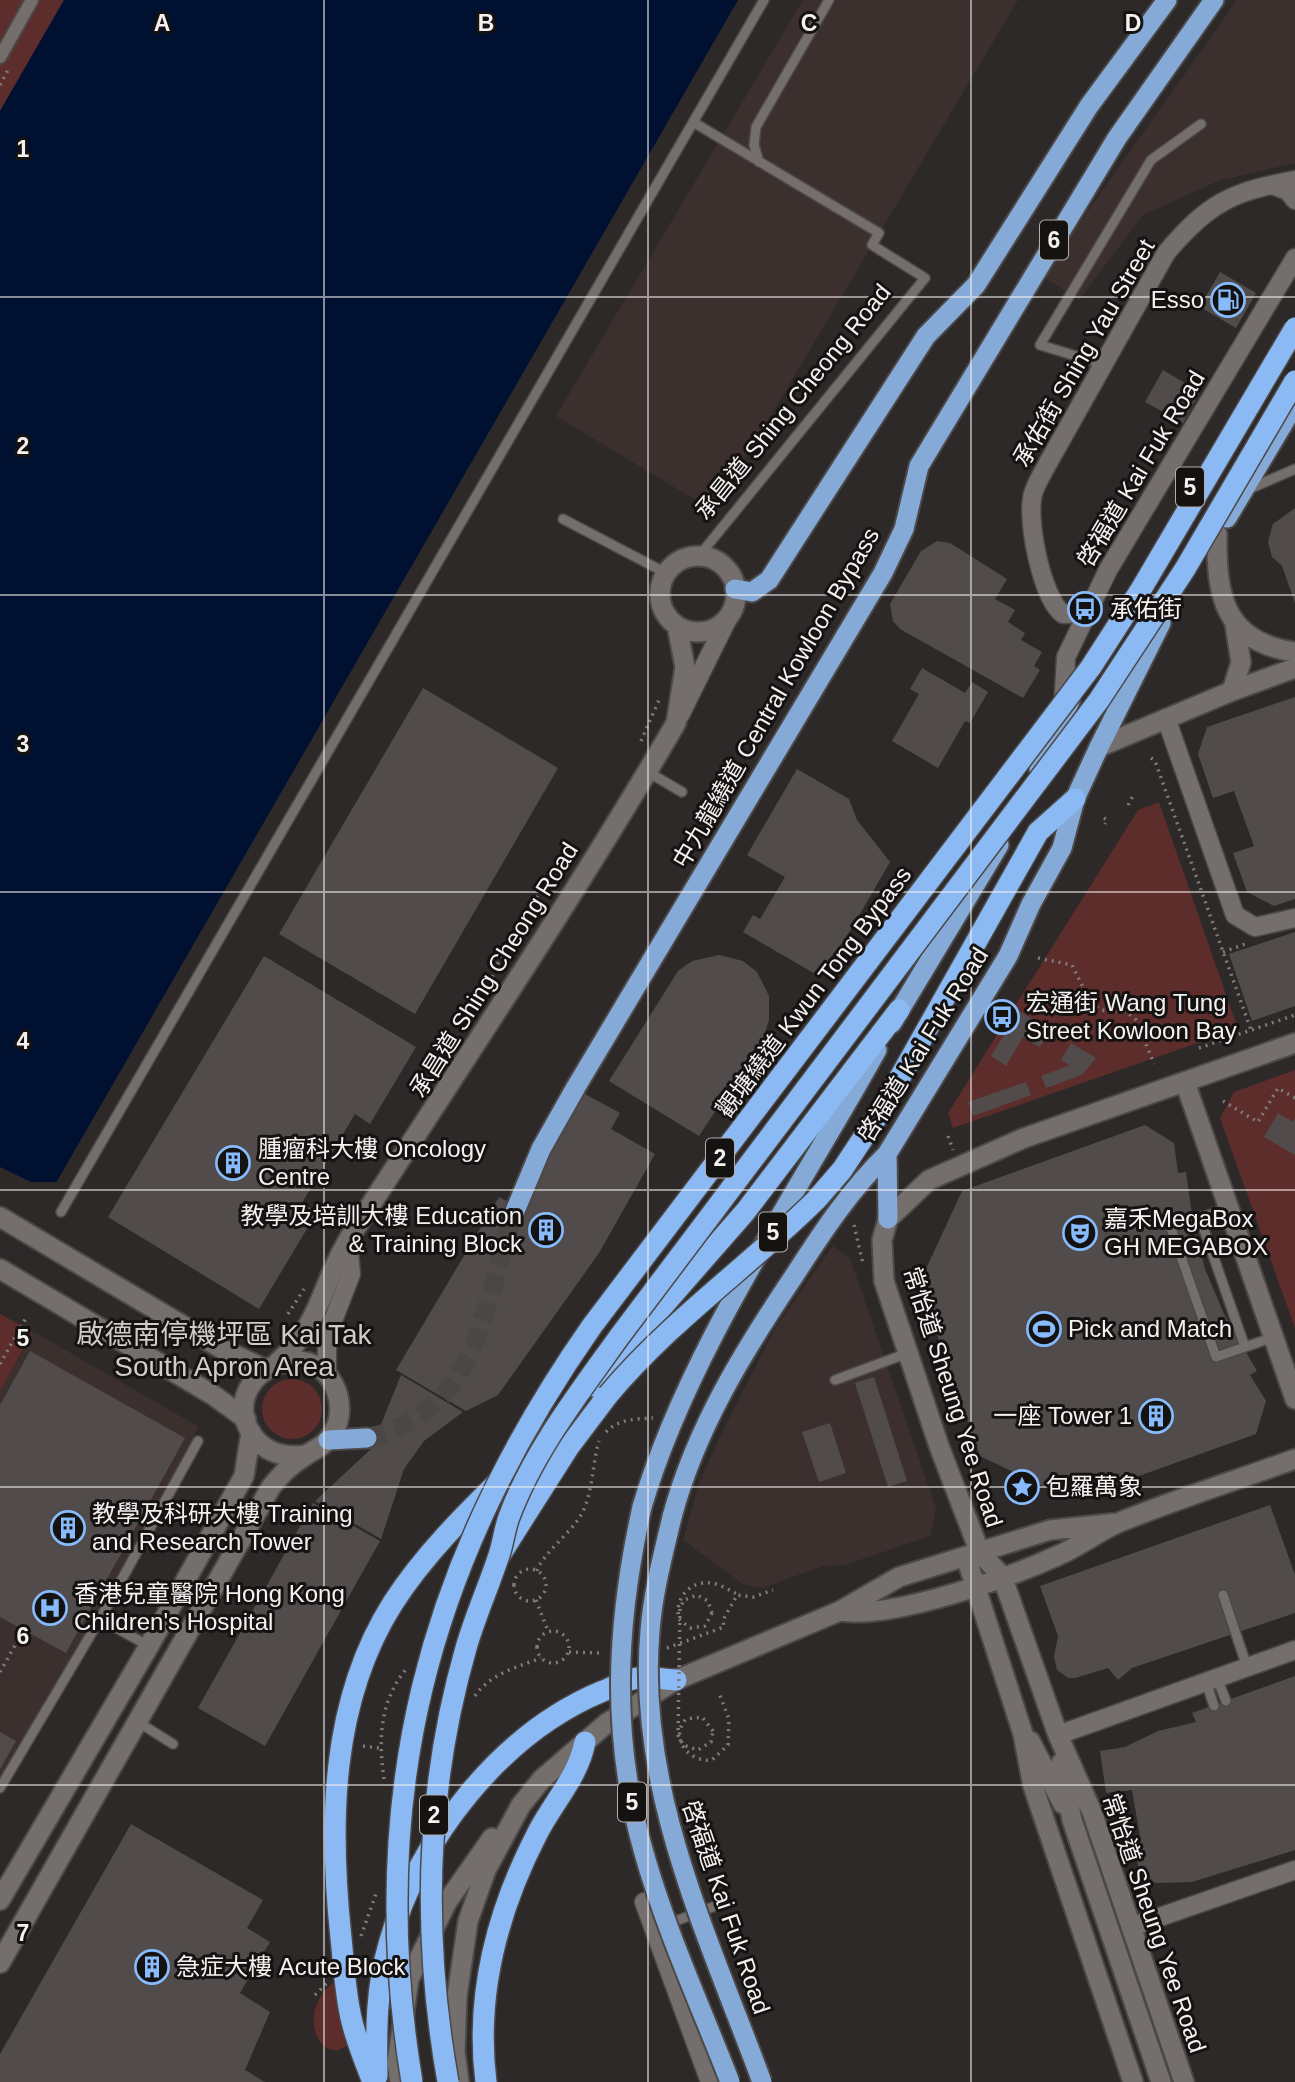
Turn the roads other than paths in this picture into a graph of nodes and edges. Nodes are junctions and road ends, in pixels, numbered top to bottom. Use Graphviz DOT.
graph roads {
  1 [pos="32,0"];
  2 [pos="764,0"];
  3 [pos="829,0"];
  4 [pos="1167,0"];
  5 [pos="1214,0"];
  6 [pos="0,57"];
  7 [pos="693,122"];
  8 [pos="1201,124"];
  9 [pos="760,162"];
  10 [pos="1295,180"];
  11 [pos="1272,184"];
  12 [pos="1295,200"];
  13 [pos="1295,258"];
  14 [pos="1295,313"];
  15 [pos="1295,328"];
  16 [pos="1102,364"];
  17 [pos="1295,381"];
  18 [pos="1295,404"];
  19 [pos="1295,469"];
  20 [pos="1242,492"];
  21 [pos="563,519"];
  22 [pos="1217,534"];
  23 [pos="699,556"];
  24 [pos="666,573"];
  25 [pos="735,589"];
  26 [pos="1087,613"];
  27 [pos="730,614"];
  28 [pos="1235,625"];
  29 [pos="677,626"];
  30 [pos="1295,652"];
  31 [pos="1295,668"];
  32 [pos="1232,691"];
  33 [pos="1063,717"];
  34 [pos="1166,718"];
  35 [pos="676,723"];
  36 [pos="1099,747"];
  37 [pos="648,772"];
  38 [pos="682,792"];
  39 [pos="1075,799"];
  40 [pos="1295,918"];
  41 [pos="899,1010"];
  42 [pos="1295,1043"];
  43 [pos="1185,1082"];
  44 [pos="887,1154"];
  45 [pos="1229,1208"];
  46 [pos="515,1211"];
  47 [pos="61,1212"];
  48 [pos="0,1217"];
  49 [pos="1200,1218"];
  50 [pos="888,1219"];
  51 [pos="348,1240"];
  52 [pos="2,1271"];
  53 [pos="1274,1337"];
  54 [pos="1245,1347"];
  55 [pos="908,1353"];
  56 [pos="271,1366"];
  57 [pos="327,1375"];
  58 [pos="835,1380"];
  59 [pos="1295,1399"];
  60 [pos="248,1426"];
  61 [pos="367,1438"];
  62 [pos="328,1440"];
  63 [pos="198,1441"];
  64 [pos="305,1455"];
  65 [pos="1295,1459"];
  66 [pos="1117,1523"];
  67 [pos="973,1555"];
  68 [pos="499,1556"];
  69 [pos="1002,1576"];
  70 [pos="975,1586"];
  71 [pos="1223,1595"];
  72 [pos="840,1611"];
  73 [pos="100,1619"];
  74 [pos="149,1646"];
  75 [pos="1295,1650"];
  76 [pos="1247,1667"];
  77 [pos="676,1680"];
  78 [pos="1212,1680"];
  79 [pos="1226,1701"];
  80 [pos="1214,1706"];
  81 [pos="138,1722"];
  82 [pos="1023,1734"];
  83 [pos="1058,1735"];
  84 [pos="584,1742"];
  85 [pos="173,1744"];
  86 [pos="0,1788"];
  87 [pos="521,1805"];
  88 [pos="1072,1820"];
  89 [pos="1295,1870"];
  90 [pos="0,1900"];
  91 [pos="644,1902"];
  92 [pos="718,1905"];
  93 [pos="1131,1927"];
  94 [pos="654,1929"];
  95 [pos="0,1963"];
  96 [pos="375,2082"];
  97 [pos="400,2082"];
  98 [pos="412,2082"];
  99 [pos="448,2082"];
  100 [pos="459,2082"];
  101 [pos="486,2082"];
  102 [pos="710,2082"];
  103 [pos="730,2082"];
  104 [pos="762,2082"];
  105 [pos="1133,2082"];
  106 [pos="1161,2082"];
  107 [pos="1184,2082"];
  1 -- 6 [label="street"];
  2 -- 7 [label="lane"];
  3 -- 9 [label="lane"];
  4 -- 25 [label="highway, 6"];
  5 -- 46 [label="highway, 中九龍繞道 Central Kowloon Bypass / 6"];
  7 -- 9 [label="lane"];
  7 -- 47 [label="lane"];
  8 -- 16 [label="lane"];
  9 -- 23 [label="lane, 承昌道 Shing Cheong Road"];
  10 -- 11 [label="street, 承佑街 Shing Yau Street"];
  11 -- 12 [label="street"];
  11 -- 16 [label="street, 承佑街 Shing Yau Street"];
  13 -- 26 [label="street, 啓福道 Kai Fuk Road"];
  14 -- 33 [label="highway, 啓福道 Kai Fuk Road / 5"];
  15 -- 98 [label="highway, 觀塘繞道 Kwun Tong Bypass / 2, bridge"];
  16 -- 26 [label="street, 承佑街 Shing Yau Street"];
  17 -- 68 [label="highway, 2, bridge"];
  18 -- 20 [label="highway, 啓福道 Kai Fuk Road / 5"];
  19 -- 20 [label="lane"];
  20 -- 22 [label="highway, 啓福道 Kai Fuk Road / 5"];
  21 -- 24 [label="lane"];
  22 -- 28 [label="main road"];
  22 -- 36 [label="highway, 啓福道 Kai Fuk Road / 5"];
  23 -- 24 [label="main road, 承昌道 Shing Cheong Road"];
  23 -- 25 [label="main road, 承昌道 Shing Cheong Road"];
  24 -- 29 [label="main road, 承昌道 Shing Cheong Road"];
  25 -- 27 [label="main road, 承昌道 Shing Cheong Road"];
  26 -- 33 [label="street, 啓福道 Kai Fuk Road"];
  27 -- 29 [label="main road"];
  27 -- 35 [label="street, 承昌道 Shing Cheong Road"];
  28 -- 30 [label="main road"];
  28 -- 32 [label="main road"];
  29 -- 35 [label="main road, 承昌道 Shing Cheong Road"];
  31 -- 32 [label="main road"];
  32 -- 34 [label="main road"];
  33 -- 41 [label="highway, 啓福道 Kai Fuk Road / 5"];
  34 -- 36 [label="main road"];
  34 -- 40 [label="street"];
  35 -- 37 [label="main road, 承昌道 Shing Cheong Road"];
  36 -- 39 [label="highway, 啓福道 Kai Fuk Road / 5"];
  37 -- 38 [label="lane"];
  37 -- 51 [label="main road, 承昌道 Shing Cheong Road"];
  39 -- 44 [label="highway, 啓福道 Kai Fuk Road / 5"];
  39 -- 68 [label="highway, bridge"];
  41 -- 96 [label="highway"];
  41 -- 103 [label="highway, 啓福道 Kai Fuk Road / 5, bridge"];
  42 -- 43 [label="main road"];
  43 -- 45 [label="main road"];
  43 -- 50 [label="main road"];
  44 -- 50 [label="highway"];
  44 -- 104 [label="highway, 啓福道 Kai Fuk Road / 5, bridge"];
  45 -- 49 [label="lane"];
  45 -- 53 [label="main road"];
  48 -- 56 [label="main road"];
  49 -- 54 [label="lane"];
  49 -- 54 [label="lane"];
  50 -- 55 [label="main road, 常怡道 Sheung Yee Road"];
  51 -- 56 [label="main road, 承昌道 Shing Cheong Road"];
  51 -- 57 [label="street"];
  52 -- 60 [label="main road"];
  53 -- 54 [label="lane"];
  53 -- 59 [label="main road"];
  55 -- 58 [label="lane"];
  55 -- 67 [label="main road, 常怡道 Sheung Yee Road"];
  56 -- 57 [label="main road"];
  56 -- 60 [label="main road, 承昌道 Shing Cheong Road"];
  57 -- 62 [label="main road"];
  60 -- 64 [label="main road"];
  60 -- 74 [label="main road, 承昌道 Shing Cheong Road"];
  61 -- 62 [label="highway"];
  62 -- 64 [label="main road"];
  63 -- 73 [label="lane"];
  64 -- 81 [label="main road"];
  65 -- 66 [label="main road"];
  66 -- 67 [label="main road"];
  66 -- 69 [label="main road"];
  67 -- 69 [label="main road, 常怡道 Sheung Yee Road"];
  67 -- 70 [label="main road, 常怡道 Sheung Yee Road"];
  67 -- 72 [label="main road"];
  68 -- 99 [label="highway, 2, bridge"];
  69 -- 70 [label="main road"];
  69 -- 83 [label="main road, 常怡道 Sheung Yee Road"];
  70 -- 72 [label="main road"];
  70 -- 82 [label="main road, 常怡道 Sheung Yee Road"];
  71 -- 76 [label="lane"];
  72 -- 77 [label="main road"];
  73 -- 74 [label="lane"];
  73 -- 86 [label="lane"];
  74 -- 90 [label="main road, 承昌道 Shing Cheong Road"];
  75 -- 76 [label="street"];
  76 -- 78 [label="street"];
  77 -- 84 [label="main road"];
  77 -- 96 [label="highway"];
  78 -- 79 [label="lane"];
  78 -- 80 [label="lane"];
  78 -- 83 [label="street"];
  81 -- 85 [label="lane"];
  81 -- 95 [label="main road"];
  82 -- 88 [label="main road"];
  82 -- 105 [label="main road, 常怡道 Sheung Yee Road"];
  83 -- 88 [label="main road"];
  83 -- 93 [label="main road, 常怡道 Sheung Yee Road"];
  84 -- 87 [label="main road"];
  84 -- 101 [label="highway"];
  87 -- 97 [label="main road"];
  87 -- 100 [label="main road"];
  88 -- 106 [label="main road"];
  89 -- 93 [label="street"];
  91 -- 94 [label="street"];
  92 -- 94 [label="lane"];
  93 -- 107 [label="main road, 常怡道 Sheung Yee Road"];
  94 -- 102 [label="street"];
}
